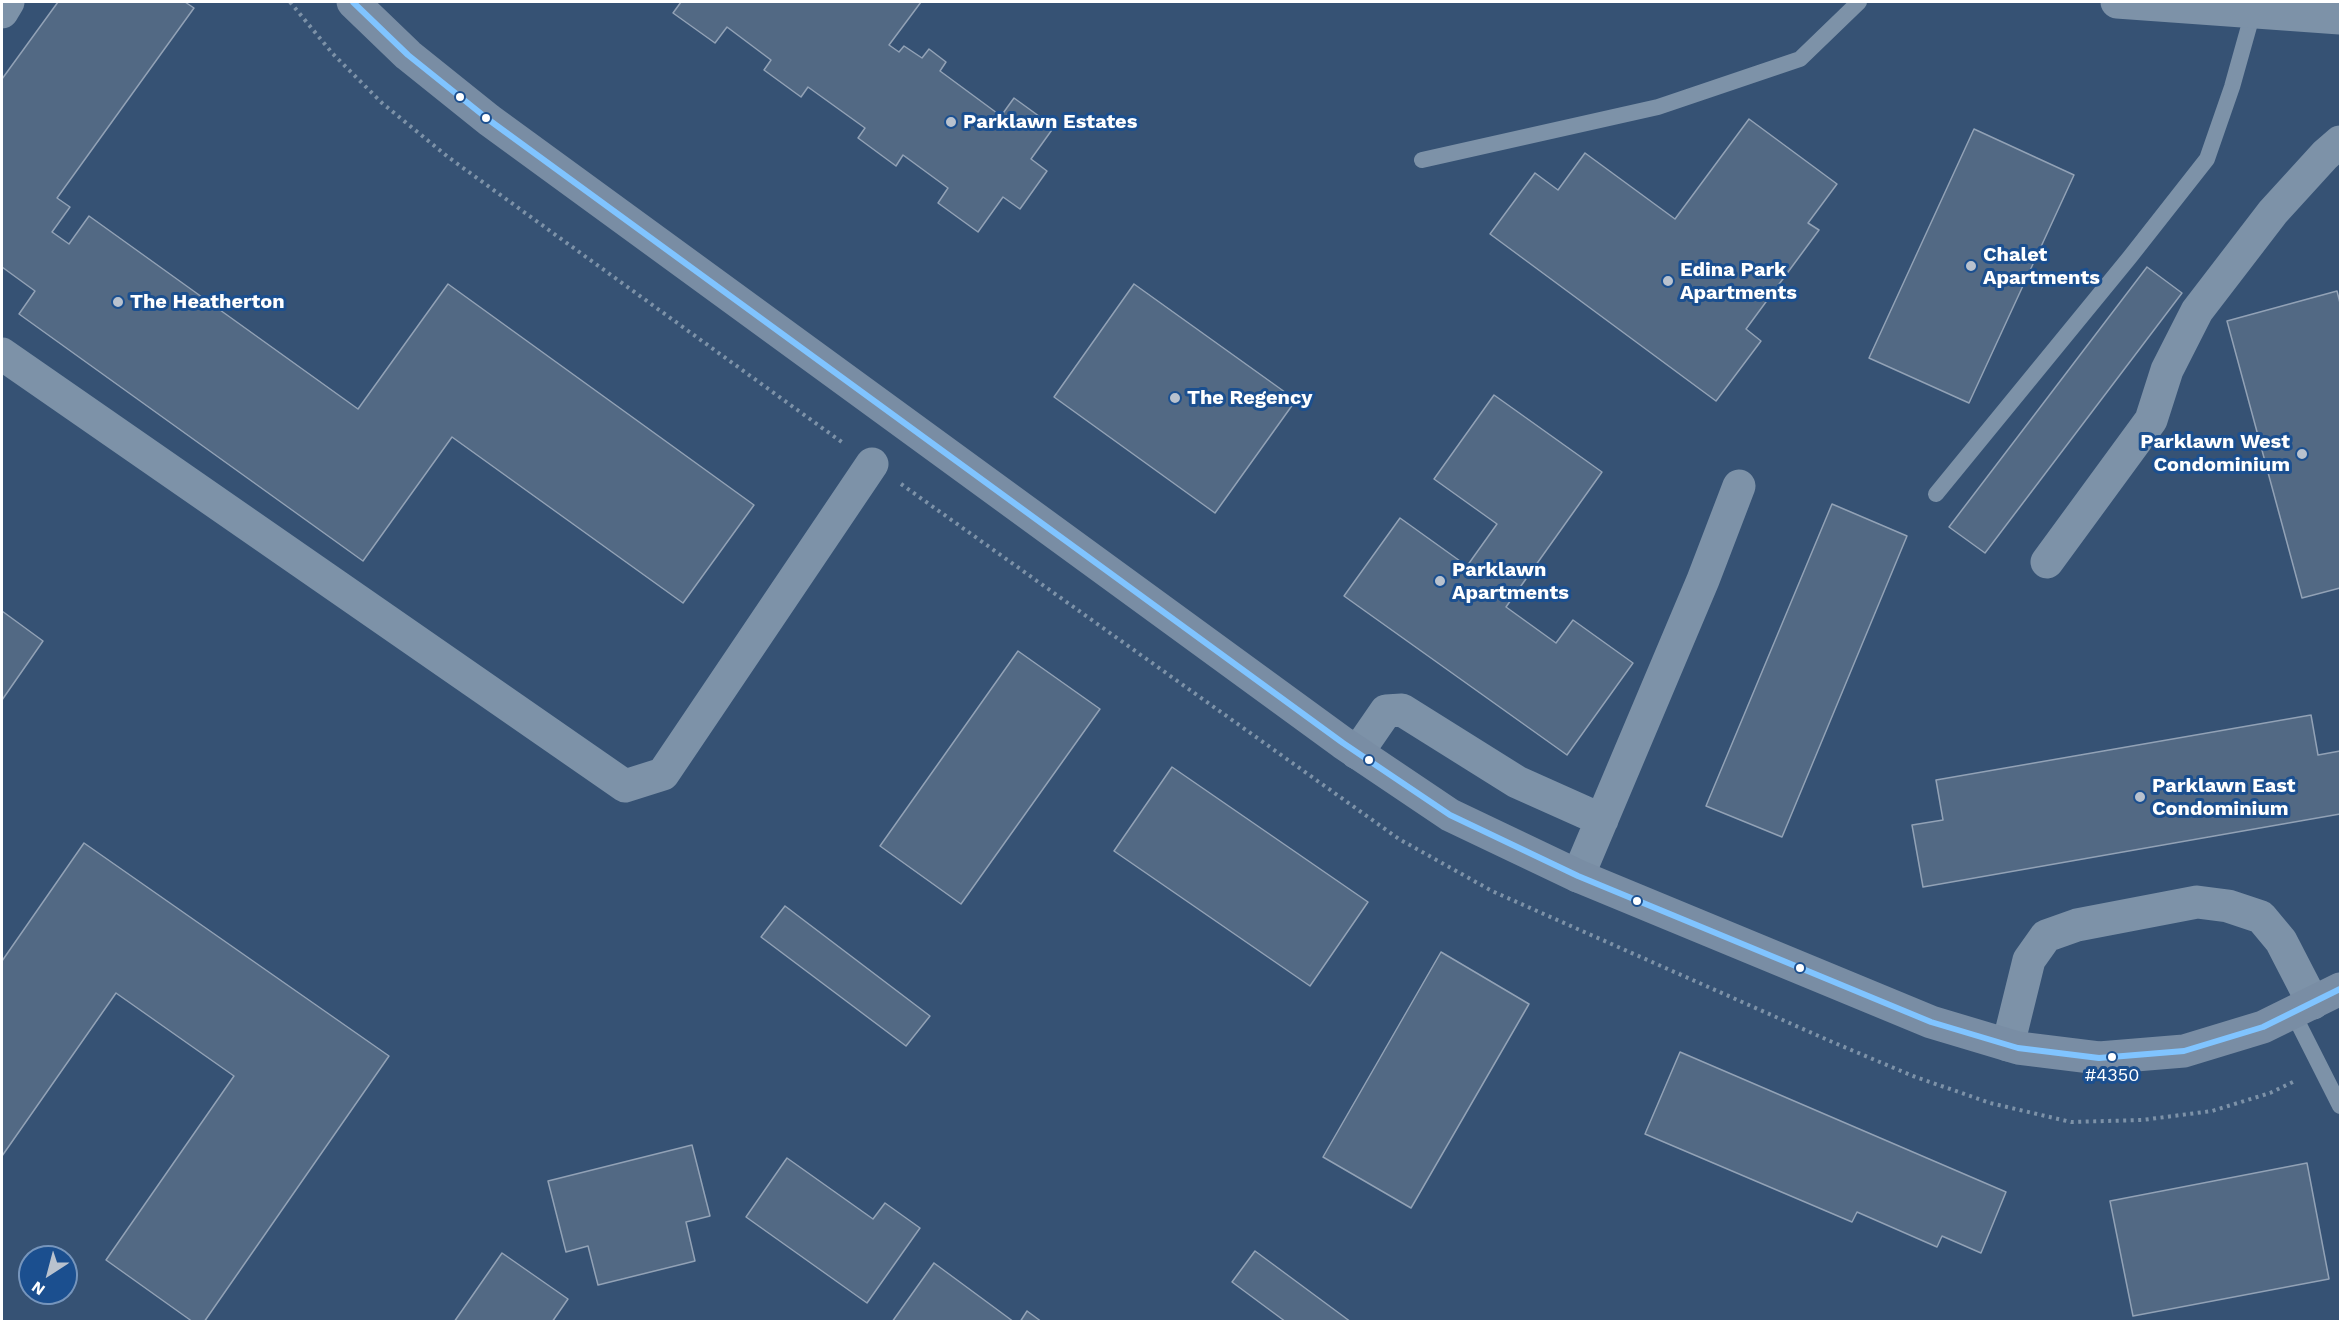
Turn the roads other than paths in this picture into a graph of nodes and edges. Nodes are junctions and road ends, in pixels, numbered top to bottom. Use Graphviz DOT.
graph roads {
  1 [pos="8,2"];
  2 [pos="353,2"];
  3 [pos="1859,2"];
  4 [pos="2117,2"];
  5 [pos="2,12"];
  6 [pos="2253,12"];
  7 [pos="2340,18"];
  8 [pos="2340,142"];
  9 [pos="1422,160"];
  10 [pos="2,354"];
  11 [pos="872,464"];
  12 [pos="1739,486"];
  13 [pos="1936,494"];
  14 [pos="2047,562"];
  15 [pos="1357,753"];
  16 [pos="1602,820"];
  17 [pos="1578,876"];
  18 [pos="2315,1002"];
  19 [pos="2008,1045"];
  20 [pos="2340,1106"];
  1 -- 5 [label="street"];
  2 -- 15 [label="street"];
  3 -- 9 [label="lane"];
  4 -- 6 [label="street"];
  6 -- 7 [label="street"];
  6 -- 13 [label="lane"];
  8 -- 14 [label="street"];
  10 -- 11 [label="street"];
  12 -- 16 [label="street"];
  15 -- 16 [label="street"];
  15 -- 17 [label="street"];
  16 -- 17 [label="street"];
  17 -- 19 [label="street"];
  18 -- 19 [label="street"];
  18 -- 19 [label="street"];
  18 -- 20 [label="lane"];
}
